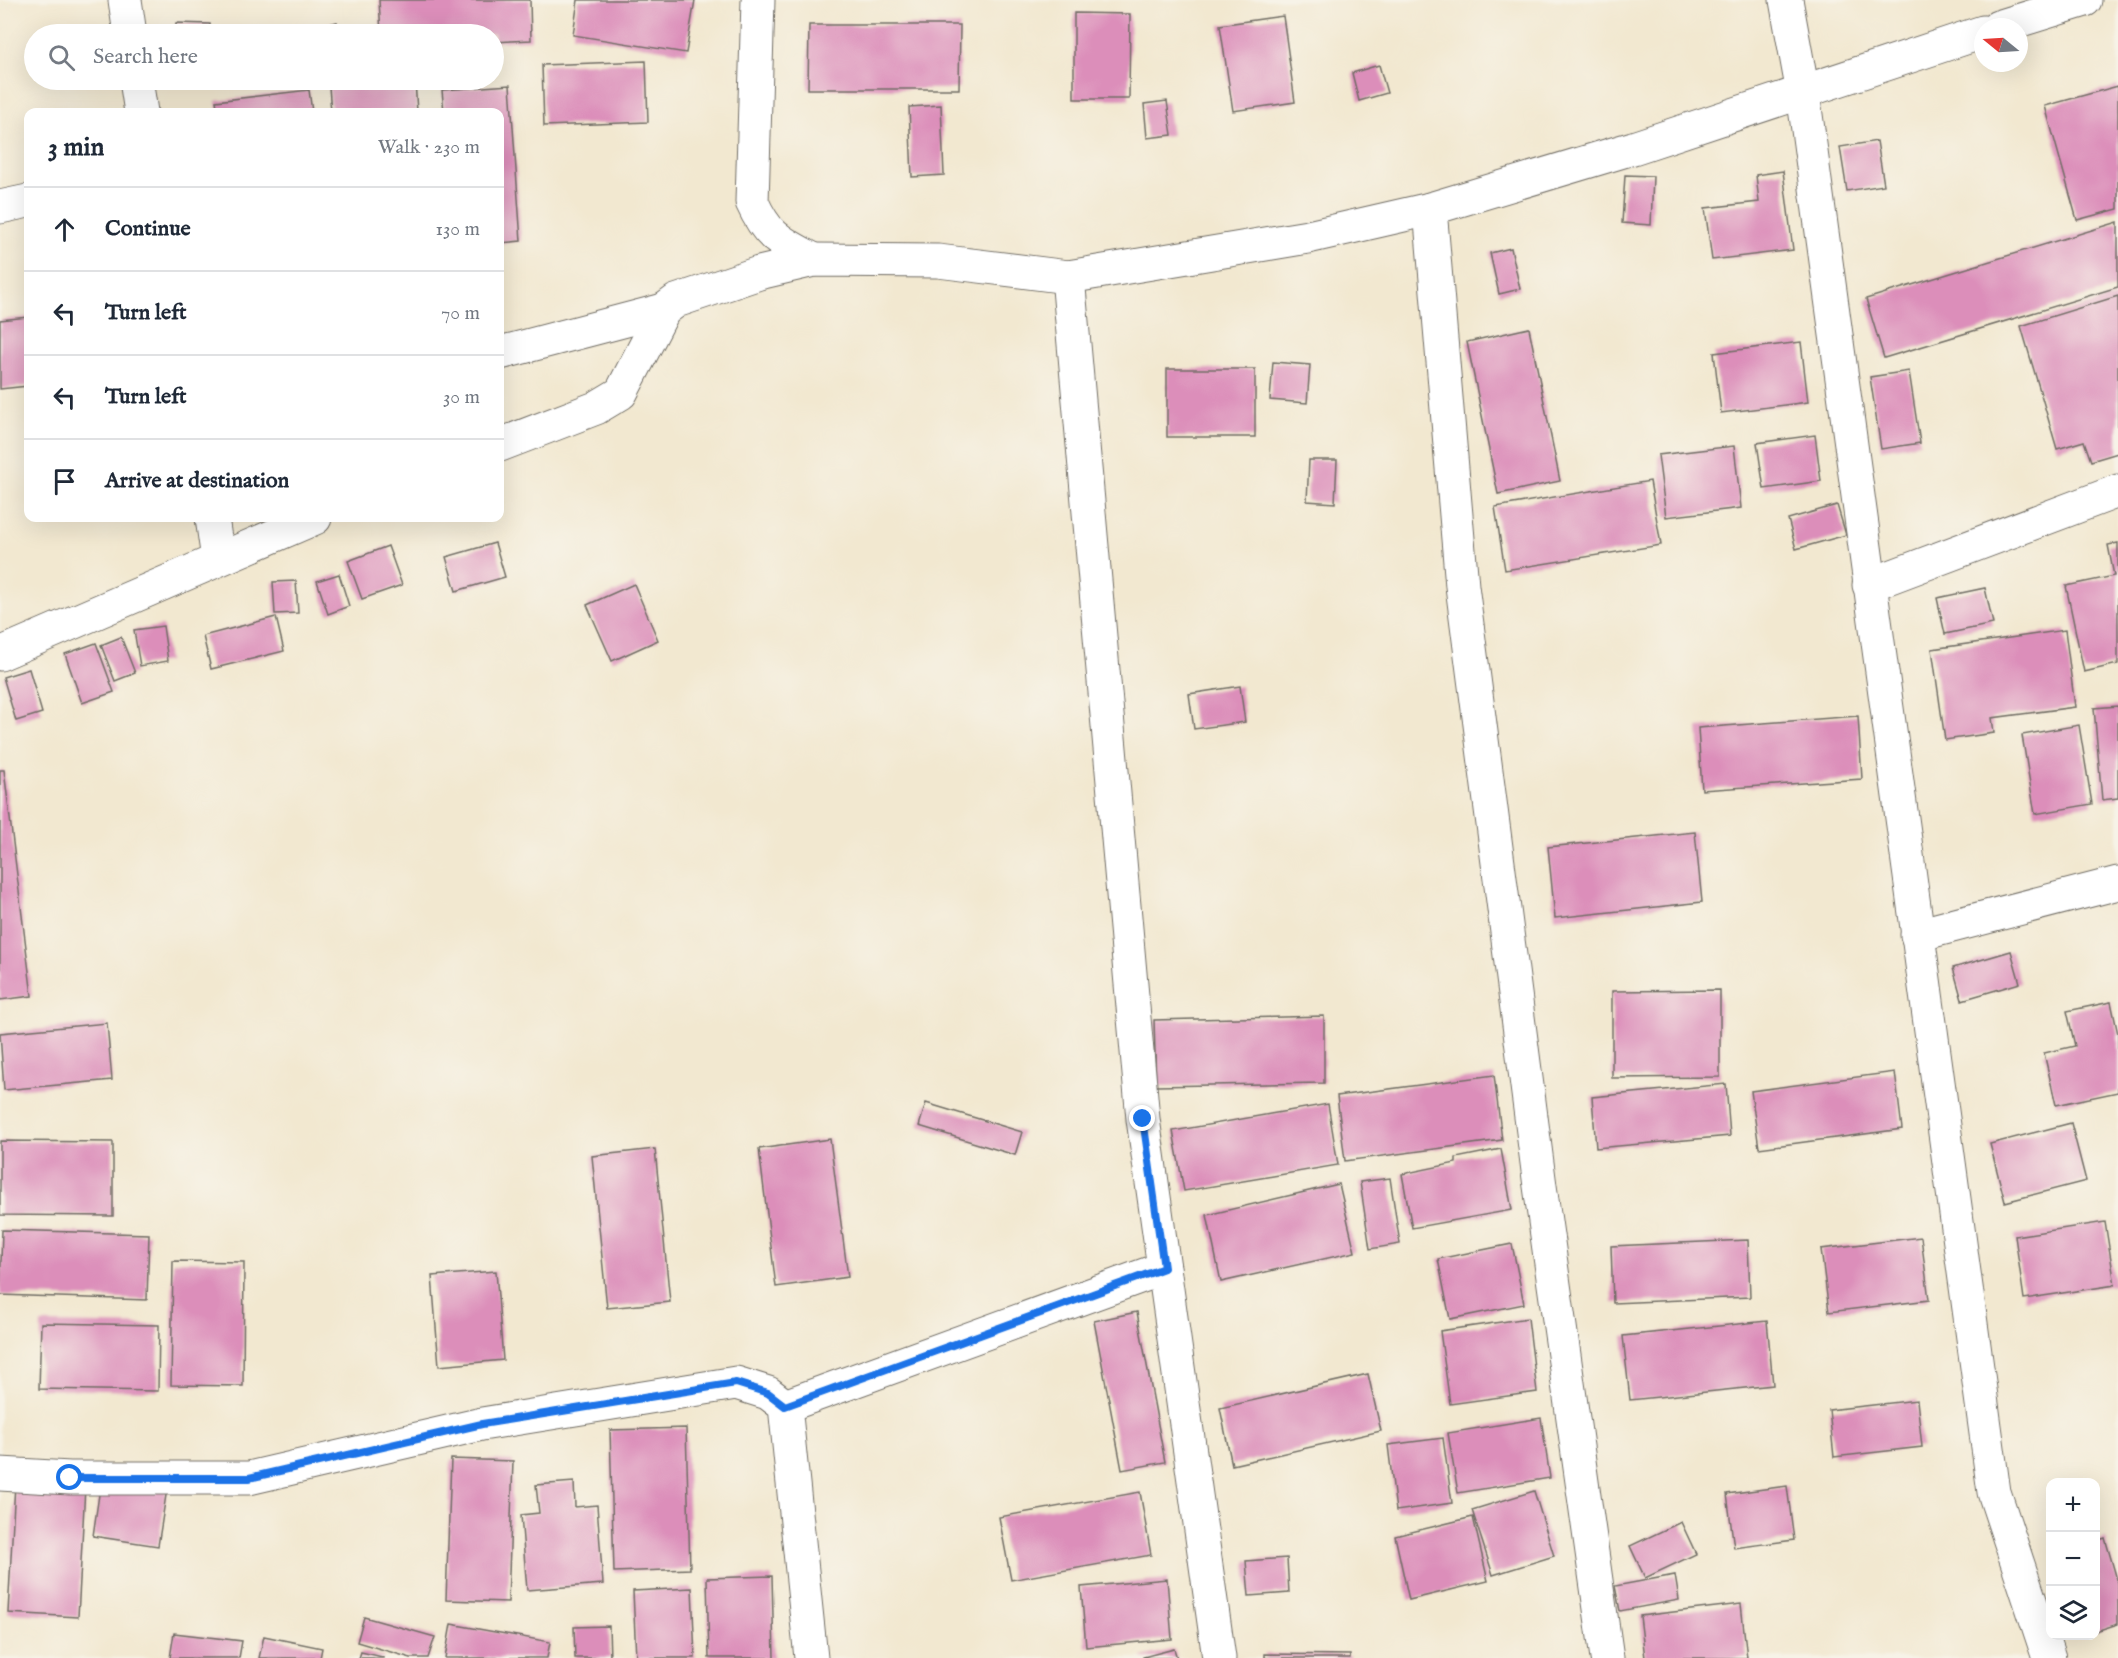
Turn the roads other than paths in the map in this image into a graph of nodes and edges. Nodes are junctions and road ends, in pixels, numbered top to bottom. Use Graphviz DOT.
graph roads {
  1 [pos="125,0"];
  2 [pos="758,0"];
  3 [pos="1786,0"];
  4 [pos="2085,0"];
  5 [pos="2027,18"];
  6 [pos="129,24"];
  7 [pos="1974,35"];
  8 [pos="138,90"];
  9 [pos="1803,93"];
  10 [pos="140,108"];
  11 [pos="24,202"];
  12 [pos="0,207"];
  13 [pos="1430,209"];
  14 [pos="814,260"];
  15 [pos="1068,277"];
  16 [pos="664,310"];
  17 [pos="504,352"];
  18 [pos="504,444"];
  19 [pos="2118,491"];
  20 [pos="213,522"];
  21 [pos="306,522"];
  22 [pos="218,559"];
  23 [pos="1869,585"];
  24 [pos="0,654"];
  25 [pos="2118,883"];
  26 [pos="1917,935"];
  27 [pos="1164,1268"];
  28 [pos="785,1406"];
  29 [pos="0,1474"];
  30 [pos="811,1658"];
  31 [pos="1219,1658"];
  32 [pos="1607,1658"];
  33 [pos="2049,1658"];
  1 -- 6 [label="street"];
  2 -- 14 [label="street"];
  3 -- 9 [label="street"];
  4 -- 5 [label="street"];
  7 -- 9 [label="street"];
  8 -- 10 [label="street"];
  9 -- 13 [label="street"];
  9 -- 23 [label="street"];
  11 -- 12 [label="street"];
  13 -- 15 [label="street"];
  13 -- 32 [label="street"];
  14 -- 15 [label="street"];
  14 -- 16 [label="street"];
  15 -- 27 [label="street"];
  16 -- 17 [label="street"];
  16 -- 18 [label="street"];
  19 -- 23 [label="street"];
  20 -- 22 [label="street"];
  21 -- 22 [label="street"];
  22 -- 24 [label="street"];
  23 -- 26 [label="street"];
  25 -- 26 [label="street"];
  26 -- 33 [label="street"];
  27 -- 28 [label="street"];
  27 -- 31 [label="street"];
  28 -- 29 [label="street"];
  28 -- 30 [label="street"];
}
